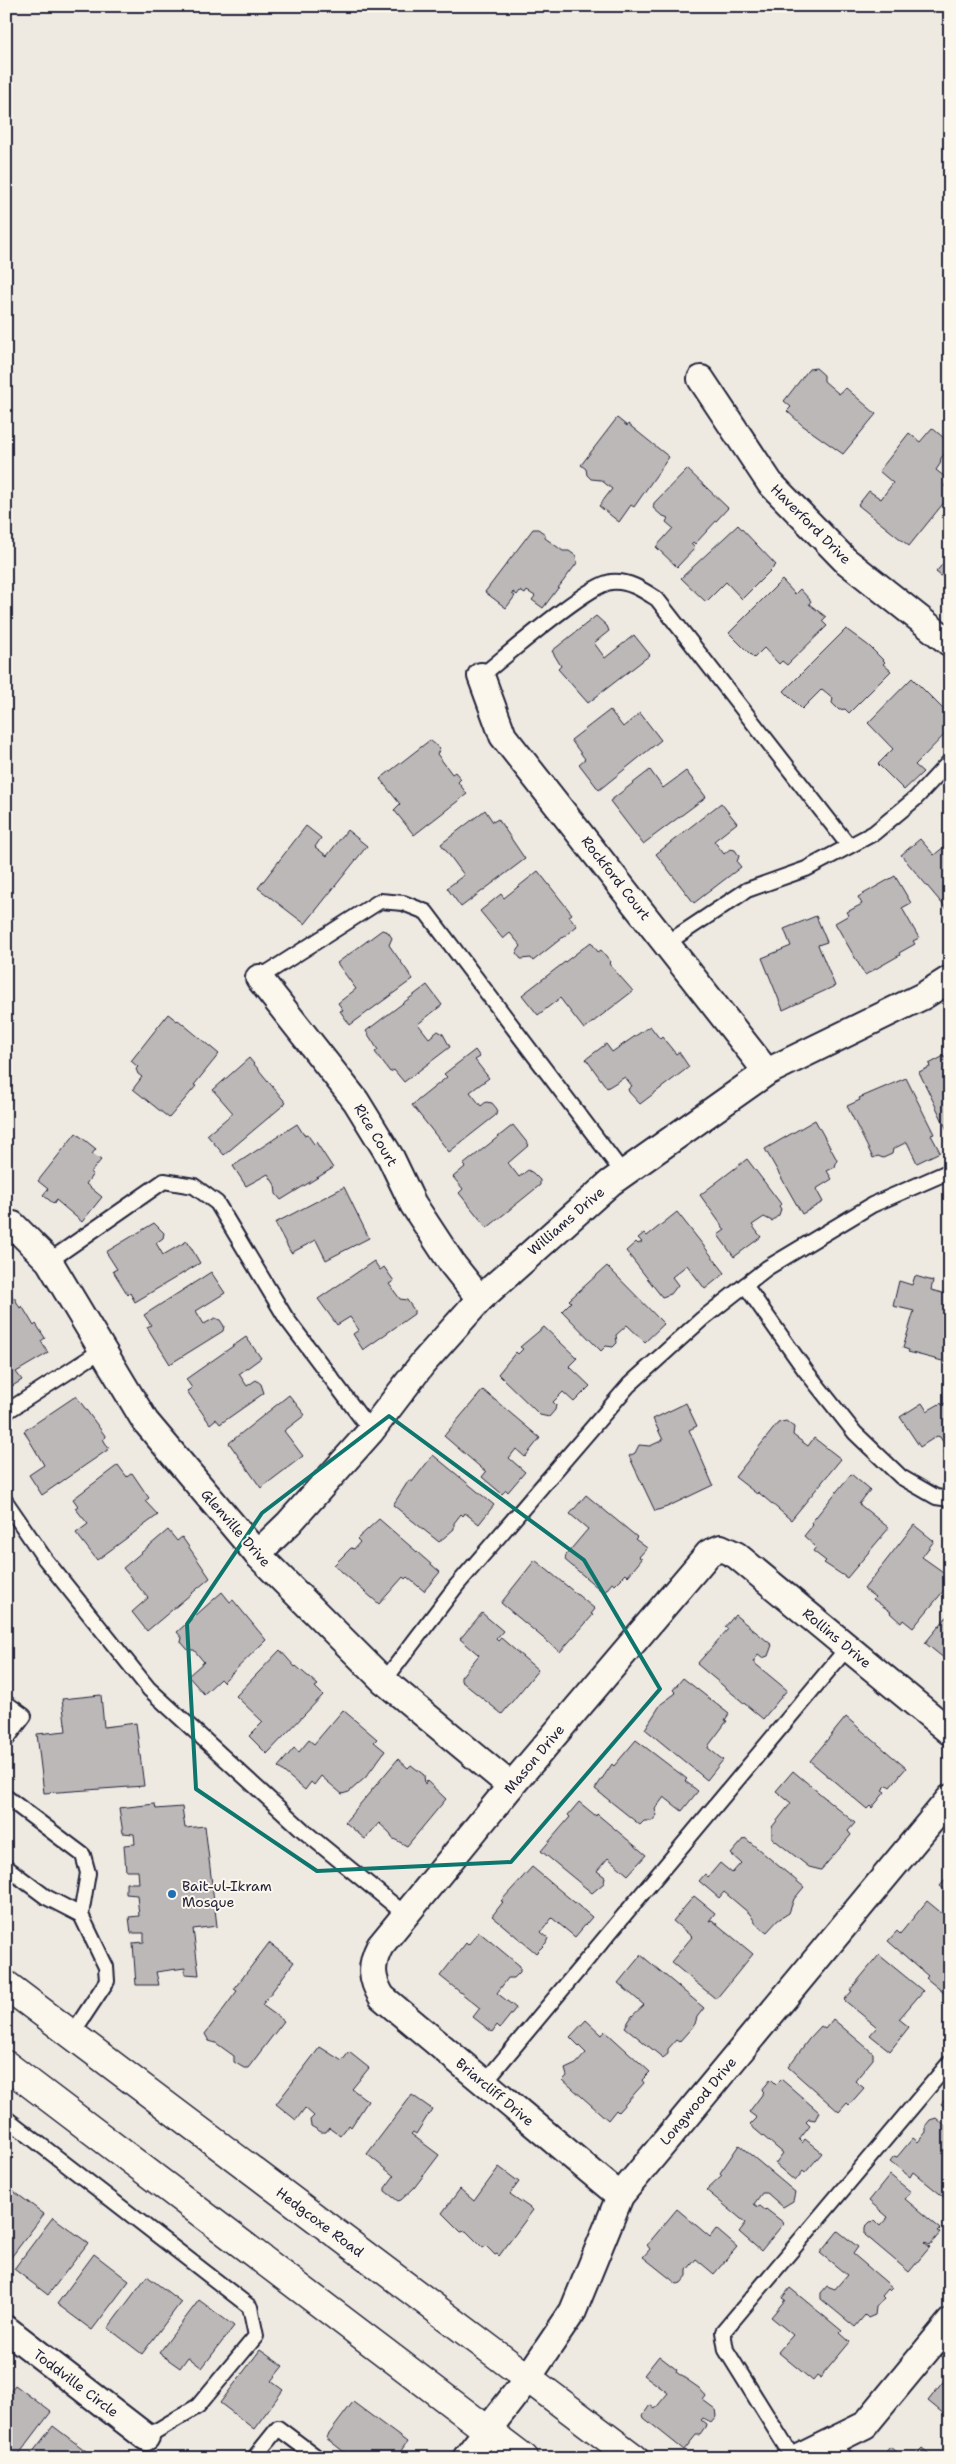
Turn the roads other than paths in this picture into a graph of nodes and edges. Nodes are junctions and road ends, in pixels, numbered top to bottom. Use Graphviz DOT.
graph roads {
  1 [pos="701,379"];
  2 [pos="950,643"];
  3 [pos="481,676"];
  4 [pos="950,761"];
  5 [pos="849,846"];
  6 [pos="667,943"];
  7 [pos="259,978"];
  8 [pos="950,979"];
  9 [pos="767,1072"];
  10 [pos="950,1171"];
  11 [pos="623,1172"];
  12 [pos="13,1226"];
  13 [pos="50,1261"];
  14 [pos="745,1285"];
  15 [pos="480,1299"];
  16 [pos="102,1350"];
  17 [pos="6,1412"];
  18 [pos="371,1431"];
  19 [pos="950,1499"];
  20 [pos="6,1502"];
  21 [pos="722,1548"];
  22 [pos="257,1554"];
  23 [pos="848,1647"];
  24 [pos="384,1681"];
  25 [pos="6,1704"];
  26 [pos="950,1732"];
  27 [pos="6,1740"];
  28 [pos="512,1786"];
  29 [pos="6,1797"];
  30 [pos="950,1798"];
  31 [pos="6,1867"];
  32 [pos="81,1915"];
  33 [pos="406,1915"];
  34 [pos="6,1985"];
  35 [pos="375,1985"];
  36 [pos="72,2034"];
  37 [pos="950,2062"];
  38 [pos="6,2065"];
  39 [pos="484,2083"];
  40 [pos="6,2118"];
  41 [pos="620,2196"];
  42 [pos="950,2322"];
  43 [pos="6,2330"];
  44 [pos="527,2379"];
  45 [pos="487,2430"];
  46 [pos="146,2437"];
  47 [pos="838,2450"];
  48 [pos="254,2458"];
  49 [pos="318,2458"];
  50 [pos="466,2458"];
  51 [pos="524,2458"];
  52 [pos="634,2458"];
  53 [pos="793,2458"];
  54 [pos="798,2458"];
  1 -- 2 [label="street, Haverford Drive"];
  3 -- 5 [label="lane"];
  3 -- 6 [label="street, Rockford Court"];
  4 -- 5 [label="lane"];
  5 -- 6 [label="lane"];
  6 -- 9 [label="street, Rockford Court"];
  7 -- 11 [label="lane"];
  7 -- 15 [label="street, Rice Court"];
  8 -- 9 [label="street, Williams Drive"];
  9 -- 11 [label="street, Williams Drive"];
  10 -- 14 [label="lane"];
  11 -- 15 [label="street, Williams Drive"];
  12 -- 13 [label="street, Glenville Drive"];
  13 -- 16 [label="street, Glenville Drive"];
  13 -- 18 [label="lane"];
  14 -- 19 [label="lane"];
  14 -- 24 [label="lane"];
  15 -- 18 [label="street, Williams Drive"];
  16 -- 17 [label="lane"];
  16 -- 22 [label="street, Glenville Drive"];
  18 -- 22 [label="street, Williams Drive"];
  20 -- 33 [label="lane"];
  21 -- 23 [label="street, Rollins Drive"];
  21 -- 28 [label="street, Mason Drive"];
  22 -- 24 [label="street, Glenville Drive"];
  23 -- 26 [label="street, Rollins Drive"];
  23 -- 39 [label="lane"];
  24 -- 28 [label="street, Glenville Drive"];
  25 -- 27 [label="lane"];
  28 -- 33 [label="street, Mason Drive"];
  29 -- 32 [label="lane"];
  30 -- 41 [label="street, Longwood Drive"];
  31 -- 32 [label="lane"];
  32 -- 36 [label="lane"];
  33 -- 35 [label="street, Mason Drive"];
  34 -- 36 [label="main road, Hedgcoxe Road"];
  35 -- 39 [label="street, Briarcliff Drive"];
  36 -- 44 [label="main road, Hedgcoxe Road"];
  37 -- 53 [label="lane"];
  38 -- 45 [label="main road"];
  39 -- 41 [label="street, Briarcliff Drive"];
  40 -- 46 [label="lane"];
  41 -- 44 [label="street, Longwood Drive"];
  42 -- 47 [label="street"];
  43 -- 46 [label="street, Toddville Circle"];
  44 -- 45 [label="street, Longwood Drive"];
  44 -- 52 [label="main road, Hedgcoxe Road"];
  45 -- 50 [label="street, Longwood Drive"];
  45 -- 51 [label="main road"];
  47 -- 54 [label="street"];
  48 -- 49 [label="lane"];
}
